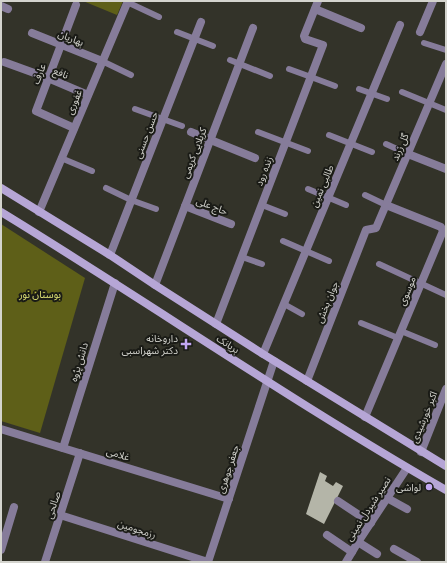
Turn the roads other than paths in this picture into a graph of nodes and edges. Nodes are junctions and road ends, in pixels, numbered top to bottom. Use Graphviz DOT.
graph roads {
  1 [pos="433,1"];
  2 [pos="127,2"];
  3 [pos="76,5"];
  4 [pos="316,5"];
  5 [pos="159,17"];
  6 [pos="201,22"];
  7 [pos="400,25"];
  8 [pos="253,28"];
  9 [pos="361,28"];
  10 [pos="177,32"];
  11 [pos="420,32"];
  12 [pos="32,33"];
  13 [pos="194,39"];
  14 [pos="424,43"];
  15 [pos="61,45"];
  16 [pos="213,46"];
  17 [pos="446,50"];
  18 [pos="230,60"];
  19 [pos="102,61"];
  20 [pos="4,62"];
  21 [pos="239,64"];
  22 [pos="446,64"];
  23 [pos="288,69"];
  24 [pos="131,75"];
  25 [pos="270,76"];
  26 [pos="311,77"];
  27 [pos="48,78"];
  28 [pos="335,86"];
  29 [pos="359,89"];
  30 [pos="402,92"];
  31 [pos="88,94"];
  32 [pos="372,94"];
  33 [pos="387,99"];
  34 [pos="429,103"];
  35 [pos="135,109"];
  36 [pos="446,110"];
  37 [pos="163,119"];
  38 [pos="182,126"];
  39 [pos="74,128"];
  40 [pos="191,132"];
  41 [pos="258,132"];
  42 [pos="329,135"];
  43 [pos="210,140"];
  44 [pos="286,143"];
  45 [pos="351,143"];
  46 [pos="386,144"];
  47 [pos="308,151"];
  48 [pos="372,152"];
  49 [pos="408,154"];
  50 [pos="61,158"];
  51 [pos="255,158"];
  52 [pos="446,169"];
  53 [pos="92,171"];
  54 [pos="1,188"];
  55 [pos="106,188"];
  56 [pos="308,189"];
  57 [pos="365,195"];
  58 [pos="328,197"];
  59 [pos="131,200"];
  60 [pos="262,205"];
  61 [pos="346,205"];
  62 [pos="386,205"];
  63 [pos="185,206"];
  64 [pos="156,209"];
  65 [pos="1,212"];
  66 [pos="39,212"];
  67 [pos="285,214"];
  68 [pos="231,224"];
  69 [pos="366,230"];
  70 [pos="283,241"];
  71 [pos="306,251"];
  72 [pos="110,255"];
  73 [pos="242,257"];
  74 [pos="329,261"];
  75 [pos="262,264"];
  76 [pos="379,264"];
  77 [pos="115,283"];
  78 [pos="421,283"];
  79 [pos="155,285"];
  80 [pos="446,295"];
  81 [pos="284,304"];
  82 [pos="302,314"];
  83 [pos="360,323"];
  84 [pos="216,324"];
  85 [pos="399,335"];
  86 [pos="435,345"];
  87 [pos="263,354"];
  88 [pos="274,361"];
  89 [pos="307,380"];
  90 [pos="267,381"];
  91 [pos="445,392"];
  92 [pos="365,417"];
  93 [pos="1,429"];
  94 [pos="63,448"];
  95 [pos="422,452"];
  96 [pos="80,453"];
  97 [pos="446,466"];
  98 [pos="407,468"];
  99 [pos="446,490"];
  100 [pos="387,498"];
  101 [pos="229,499"];
  102 [pos="338,501"];
  103 [pos="14,506"];
  104 [pos="407,509"];
  105 [pos="60,515"];
  106 [pos="371,523"];
  107 [pos="327,535"];
  108 [pos="358,542"];
  109 [pos="394,549"];
  110 [pos="1,550"];
  111 [pos="352,552"];
  112 [pos="377,554"];
  113 [pos="45,562"];
  114 [pos="208,562"];
  115 [pos="346,562"];
  116 [pos="417,562"];
  1 -- 11 [label="street"];
  2 -- 5 [label="lane"];
  2 -- 19 [label="street, غفوری"];
  3 -- 15 [label="street, عارف"];
  4 -- 9 [label="street"];
  4 -- 26 [label="street, زنده رود"];
  6 -- 13 [label="street, حسن حسنی"];
  7 -- 32 [label="street, طالبی نمین"];
  8 -- 21 [label="street, کربلایی کریمی"];
  10 -- 13 [label="lane"];
  12 -- 15 [label="street, بهاریان"];
  13 -- 16 [label="lane"];
  13 -- 37 [label="street, حسن حسنی"];
  14 -- 17 [label="lane"];
  15 -- 19 [label="street, بهاریان"];
  15 -- 27 [label="street, عارف"];
  18 -- 21 [label="lane"];
  19 -- 24 [label="lane"];
  19 -- 31 [label="street, غفوری"];
  20 -- 27 [label="street, نافع"];
  21 -- 25 [label="lane"];
  21 -- 43 [label="street, کربلایی کریمی"];
  22 -- 34 [label="street, گل زرند"];
  23 -- 26 [label="lane"];
  26 -- 28 [label="lane"];
  26 -- 44 [label="street, زنده رود"];
  27 -- 31 [label="street, نافع"];
  27 -- 39 [label="street, عارف"];
  29 -- 32 [label="lane"];
  30 -- 34 [label="lane"];
  31 -- 39 [label="street, غفوری"];
  32 -- 33 [label="lane"];
  32 -- 45 [label="street, طالبی نمین"];
  34 -- 36 [label="lane"];
  34 -- 49 [label="street, گل زرند"];
  35 -- 37 [label="lane"];
  37 -- 38 [label="lane"];
  37 -- 59 [label="street, حسن حسنی"];
  39 -- 50 [label="street, غفوری"];
  40 -- 43 [label="street"];
  41 -- 44 [label="lane"];
  42 -- 45 [label="lane"];
  43 -- 51 [label="street"];
  43 -- 63 [label="street, کربلایی کریمی"];
  44 -- 47 [label="lane"];
  44 -- 60 [label="street, زنده رود"];
  45 -- 48 [label="lane"];
  45 -- 58 [label="street, طالبی نمین"];
  46 -- 49 [label="lane"];
  49 -- 52 [label="street"];
  49 -- 62 [label="street, گل زرند"];
  50 -- 53 [label="lane"];
  50 -- 66 [label="street, غفوری"];
  54 -- 66 [label="main road, بریانک"];
  55 -- 59 [label="lane"];
  56 -- 58 [label="lane"];
  57 -- 62 [label="lane"];
  58 -- 61 [label="lane"];
  58 -- 71 [label="street, طالبی نمین"];
  59 -- 64 [label="lane"];
  59 -- 72 [label="street, حسن حسنی"];
  60 -- 67 [label="lane"];
  60 -- 73 [label="street, زنده رود"];
  62 -- 69 [label="street, گل زرند"];
  62 -- 78 [label="street, موسوی"];
  63 -- 68 [label="street, حاج علی"];
  63 -- 79 [label="street, کربلایی کریمی"];
  65 -- 77 [label="main road, بریانک"];
  66 -- 72 [label="main road, بریانک"];
  69 -- 89 [label="street, جوان بخش"];
  70 -- 71 [label="lane"];
  71 -- 74 [label="lane"];
  71 -- 81 [label="street, طالبی نمین"];
  72 -- 79 [label="main road, بریانک"];
  73 -- 75 [label="lane"];
  73 -- 84 [label="street, زنده رود"];
  76 -- 78 [label="lane"];
  77 -- 90 [label="main road, بریانک"];
  77 -- 94 [label="street, دانش پژوه"];
  78 -- 80 [label="lane"];
  78 -- 85 [label="street, موسوی"];
  79 -- 84 [label="main road, بریانک"];
  81 -- 82 [label="lane"];
  81 -- 87 [label="street, طالبی نمین"];
  83 -- 85 [label="lane"];
  84 -- 87 [label="main road, بریانک"];
  85 -- 86 [label="lane"];
  85 -- 92 [label="street, موسوی"];
  87 -- 88 [label="main road, بریانک"];
  88 -- 89 [label="main road, بریانک"];
  88 -- 90 [label="street, جعفر جوهری"];
  89 -- 92 [label="main road, بریانک"];
  90 -- 98 [label="main road, بریانک"];
  90 -- 101 [label="street, جعفر جوهری"];
  91 -- 95 [label="street, اکبر خورشیدی"];
  92 -- 95 [label="main road, بریانک"];
  93 -- 94 [label="street, غلامی"];
  94 -- 96 [label="street, غلامی"];
  95 -- 97 [label="main road, بریانک"];
  96 -- 101 [label="street, غلامی"];
  96 -- 105 [label="street, صالحی"];
  98 -- 99 [label="main road, بریانک"];
  98 -- 100 [label="street, نصیر شیردل نمینی"];
  100 -- 104 [label="street"];
  100 -- 106 [label="street, نصیر شیردل نمینی"];
  101 -- 114 [label="street, جعفر جوهری"];
  102 -- 106 [label="street"];
  103 -- 110 [label="street"];
  105 -- 113 [label="street, صالحی"];
  105 -- 114 [label="street, رزمجومین"];
  106 -- 108 [label="street, نصیر شیردل نمینی"];
  107 -- 111 [label="street"];
  108 -- 111 [label="street, نصیر شیردل نمینی"];
  108 -- 112 [label="street"];
  109 -- 116 [label="street"];
  111 -- 115 [label="street, نصیر شیردل نمینی"];
}
